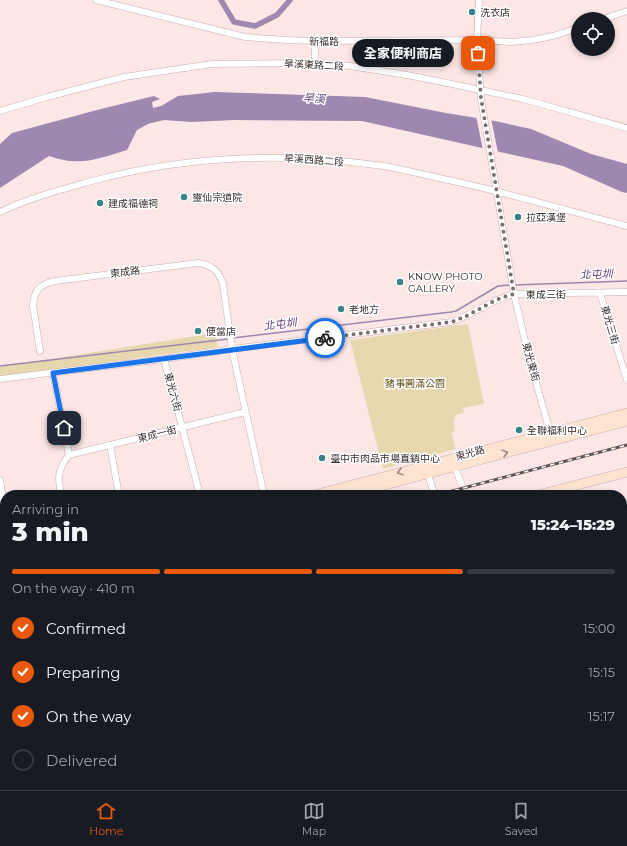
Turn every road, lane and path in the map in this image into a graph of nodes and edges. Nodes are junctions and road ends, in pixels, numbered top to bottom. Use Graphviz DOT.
graph roads {
  1 [pos="96,0"];
  2 [pos="479,0"];
  3 [pos="627,11"];
  4 [pos="615,15"];
  5 [pos="571,30"];
  6 [pos="477,40"];
  7 [pos="314,41"];
  8 [pos="315,63"];
  9 [pos="481,91"];
  10 [pos="0,111"];
  11 [pos="627,128"];
  12 [pos="497,190"];
  13 [pos="0,212"];
  14 [pos="627,226"];
  15 [pos="627,292"];
  16 [pos="514,293"];
  17 [pos="600,293"];
  18 [pos="232,349"];
  19 [pos="40,351"];
  20 [pos="164,359"];
  21 [pos="53,373"];
  22 [pos="0,379"];
  23 [pos="627,380"];
  24 [pos="245,412"];
  25 [pos="627,413"];
  26 [pos="627,421"];
  27 [pos="182,428"];
  28 [pos="550,432"];
  29 [pos="110,446"];
  30 [pos="69,455"];
  31 [pos="453,463"];
  32 [pos="425,470"];
  33 [pos="627,472"];
  34 [pos="0,480"];
  35 [pos="2,490"];
  36 [pos="60,490"];
  37 [pos="118,490"];
  38 [pos="199,490"];
  39 [pos="263,490"];
  40 [pos="336,490"];
  41 [pos="363,490"];
  42 [pos="433,490"];
  43 [pos="464,490"];
  44 [pos="557,490"];
  1 -- 7 [label="street, 新福路"];
  2 -- 6 [label="street, 東光東街"];
  3 -- 4 [label="street"];
  5 -- 6 [label="street, 新福路"];
  6 -- 7 [label="street, 新福路"];
  6 -- 9 [label="street, 東光東街"];
  7 -- 8 [label="street"];
  8 -- 9 [label="street, 旱溪東路二段"];
  8 -- 10 [label="street, 旱溪東路二段"];
  9 -- 11 [label="street, 旱溪東路二段"];
  9 -- 12 [label="street, 東光東街"];
  12 -- 13 [label="street, 旱溪西路二段"];
  12 -- 14 [label="street, 旱溪西路二段"];
  12 -- 16 [label="street, 東光東街"];
  15 -- 17 [label="street, 東成三街"];
  16 -- 17 [label="street, 東成三街"];
  16 -- 18 [label="street, 東成三街"];
  16 -- 28 [label="street, 東光東街"];
  17 -- 23 [label="street, 東光三街"];
  18 -- 19 [label="street, 東成路"];
  18 -- 20 [label="street, 東成三街"];
  18 -- 24 [label="street"];
  20 -- 21 [label="street, 東成三街"];
  20 -- 27 [label="street, 東光六街"];
  21 -- 22 [label="street, 東成三街"];
  21 -- 30 [label="street"];
  24 -- 27 [label="street, 東成一街"];
  24 -- 39 [label="street"];
  25 -- 28 [label="street, 東光路"];
  31 -- 26 [label="street, 東光路, one-way"];
  27 -- 29 [label="street, 東成一街"];
  27 -- 38 [label="street, 東光六街"];
  28 -- 31 [label="street, 東光路"];
  29 -- 30 [label="street, 東成一街"];
  29 -- 37 [label="street"];
  30 -- 36 [label="street"];
  31 -- 32 [label="street, 東光路"];
  31 -- 43 [label="street"];
  32 -- 40 [label="street, 東光路, one-way"];
  32 -- 41 [label="street, 東光路"];
  32 -- 42 [label="street"];
  33 -- 44 [label="street"];
  34 -- 35 [label="street"];
}
